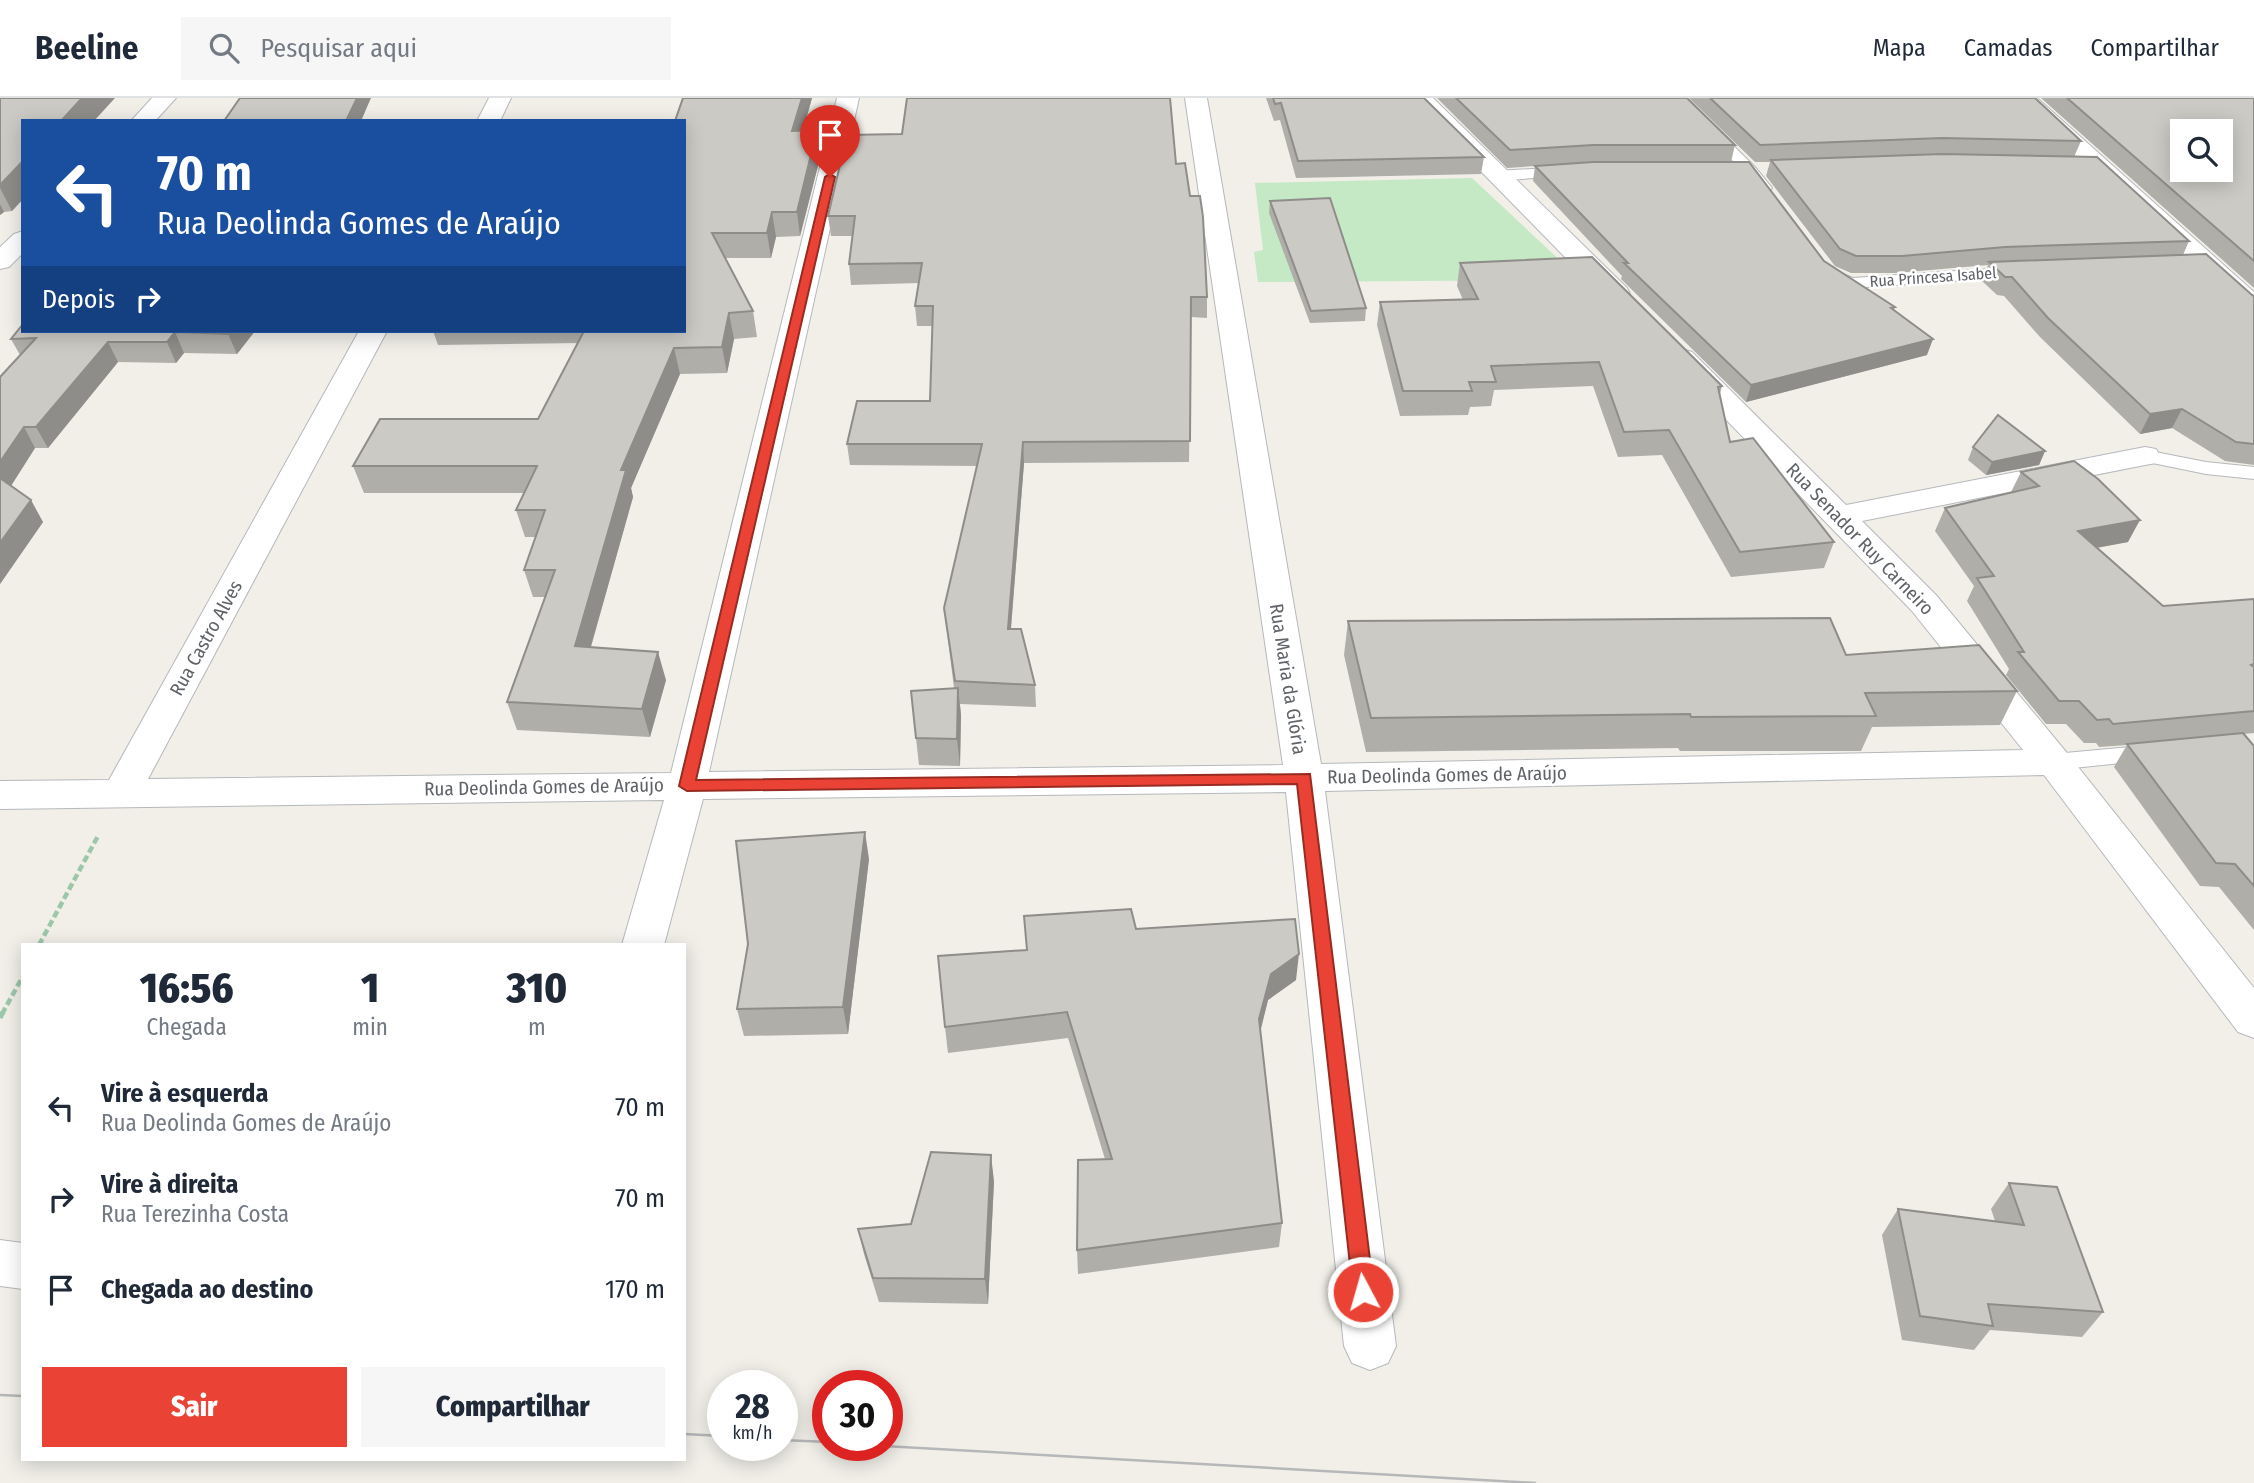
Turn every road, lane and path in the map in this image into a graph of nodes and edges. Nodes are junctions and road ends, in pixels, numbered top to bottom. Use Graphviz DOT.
graph roads {
  1 [pos="165,98"];
  2 [pos="500,98"];
  3 [pos="848,98"];
  4 [pos="1196,98"];
  5 [pos="1420,98"];
  6 [pos="1677,98"];
  7 [pos="2024,98"];
  8 [pos="144,119"];
  9 [pos="489,119"];
  10 [pos="2073,165"];
  11 [pos="2101,166"];
  12 [pos="1723,170"];
  13 [pos="1756,170"];
  14 [pos="1577,171"];
  15 [pos="1497,176"];
  16 [pos="1773,200"];
  17 [pos="21,241"];
  18 [pos="0,261"];
  19 [pos="2210,264"];
  20 [pos="2183,265"];
  21 [pos="1823,267"];
  22 [pos="2037,271"];
  23 [pos="2254,306"];
  24 [pos="1635,312"];
  25 [pos="372,333"];
  26 [pos="1665,341"];
  27 [pos="2145,456"];
  28 [pos="2254,473"];
  29 [pos="1840,516"];
  30 [pos="2180,750"];
  31 [pos="2054,762"];
  32 [pos="1304,778"];
  33 [pos="687,786"];
  34 [pos="122,792"];
  35 [pos="0,794"];
  36 [pos="40,943"];
  37 [pos="644,943"];
  38 [pos="21,980"];
  39 [pos="0,1018"];
  40 [pos="2254,1020"];
  41 [pos="0,1263"];
  42 [pos="21,1266"];
  43 [pos="1370,1346"];
  1 -- 8 [label="street"];
  2 -- 9 [label="street"];
  3 -- 33 [label="street"];
  4 -- 32 [label="street, Rua Maria da Glória"];
  5 -- 15 [label="street"];
  6 -- 13 [label="lane"];
  7 -- 11 [label="street"];
  10 -- 11 [label="lane"];
  11 -- 19 [label="street"];
  12 -- 13 [label="lane"];
  13 -- 16 [label="lane"];
  14 -- 15 [label="lane"];
  15 -- 24 [label="street"];
  17 -- 18 [label="street"];
  19 -- 20 [label="lane"];
  19 -- 23 [label="street"];
  21 -- 22 [label="lane, Rua Princesa Isabel"];
  25 -- 34 [label="street, Rua Castro Alves"];
  26 -- 29 [label="street, Rua Senador Ruy Carneiro"];
  27 -- 28 [label="lane"];
  27 -- 29 [label="street"];
  29 -- 31 [label="street, Rua Senador Ruy Carneiro"];
  30 -- 31 [label="lane"];
  31 -- 32 [label="street, Rua Deolinda Gomes de Araújo"];
  31 -- 40 [label="street, Rua Senador Ruy Carneiro"];
  32 -- 33 [label="street, Rua Deolinda Gomes de Araújo"];
  32 -- 43 [label="street, Rua Maria da Glória"];
  33 -- 34 [label="street, Rua Deolinda Gomes de Araújo"];
  33 -- 37 [label="street"];
  34 -- 35 [label="street, Rua Deolinda Gomes de Araújo"];
  34 -- 36 [label="path"];
  38 -- 39 [label="path"];
  41 -- 42 [label="street"];
}
